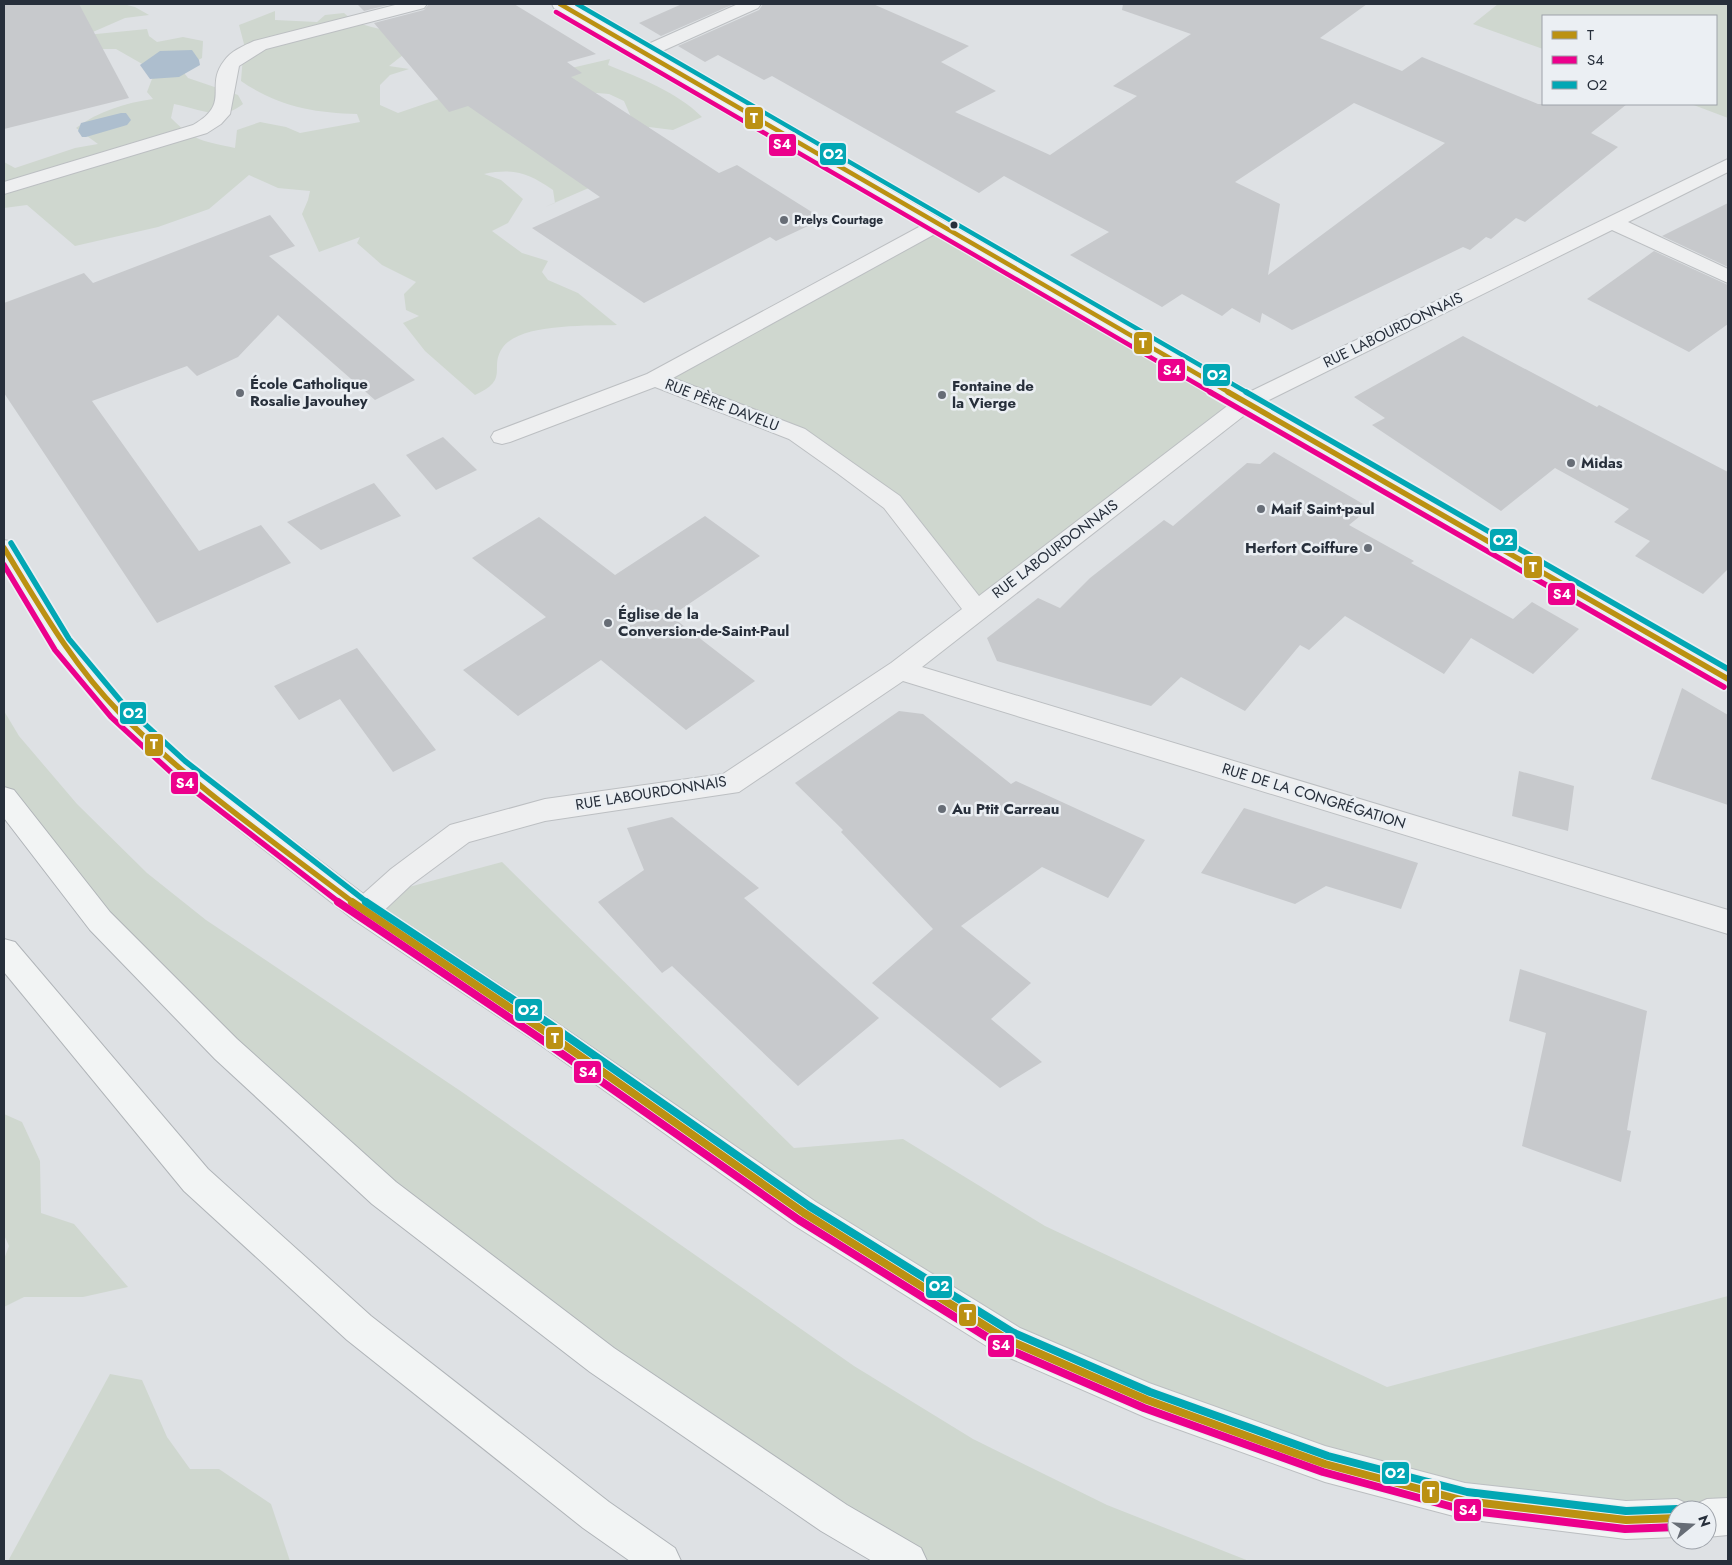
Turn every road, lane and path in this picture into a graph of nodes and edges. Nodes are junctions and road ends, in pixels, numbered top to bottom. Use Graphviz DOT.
graph roads {
  1 [pos="418,4"];
  2 [pos="560,4"];
  3 [pos="752,4"];
  4 [pos="643,53"];
  5 [pos="1728,165"];
  6 [pos="1704,177"];
  7 [pos="4,188"];
  8 [pos="1728,188"];
  9 [pos="1611,222"];
  10 [pos="936,226"];
  11 [pos="1728,277"];
  12 [pos="655,379"];
  13 [pos="1247,402"];
  14 [pos="502,437"];
  15 [pos="4,548"];
  16 [pos="976,609"];
  17 [pos="900,670"];
  18 [pos="1728,679"];
  19 [pos="4,798"];
  20 [pos="372,903"];
  21 [pos="1728,922"];
  22 [pos="11,960"];
  23 [pos="1667,1518"];
  24 [pos="662,1561"];
  25 [pos="908,1561"];
  1 -- 7 [label="street"];
  2 -- 4 [label="main road"];
  3 -- 4 [label="street"];
  4 -- 10 [label="main road"];
  5 -- 6 [label="street, RUE LABOURDONNAIS"];
  6 -- 8 [label="street"];
  6 -- 9 [label="street, RUE LABOURDONNAIS"];
  9 -- 11 [label="street"];
  9 -- 13 [label="street, RUE LABOURDONNAIS"];
  10 -- 12 [label="street, RUE PÈRE DAVELU"];
  10 -- 13 [label="main road"];
  12 -- 14 [label="street"];
  12 -- 16 [label="street, RUE PÈRE DAVELU"];
  13 -- 16 [label="street, RUE LABOURDONNAIS"];
  13 -- 18 [label="main road"];
  15 -- 20 [label="main road"];
  16 -- 17 [label="street, RUE LABOURDONNAIS"];
  17 -- 20 [label="street, RUE LABOURDONNAIS"];
  17 -- 21 [label="street, RUE DE LA CONGRÉGATION"];
  19 -- 25 [label="main road"];
  20 -- 23 [label="main road"];
  22 -- 24 [label="main road"];
}
